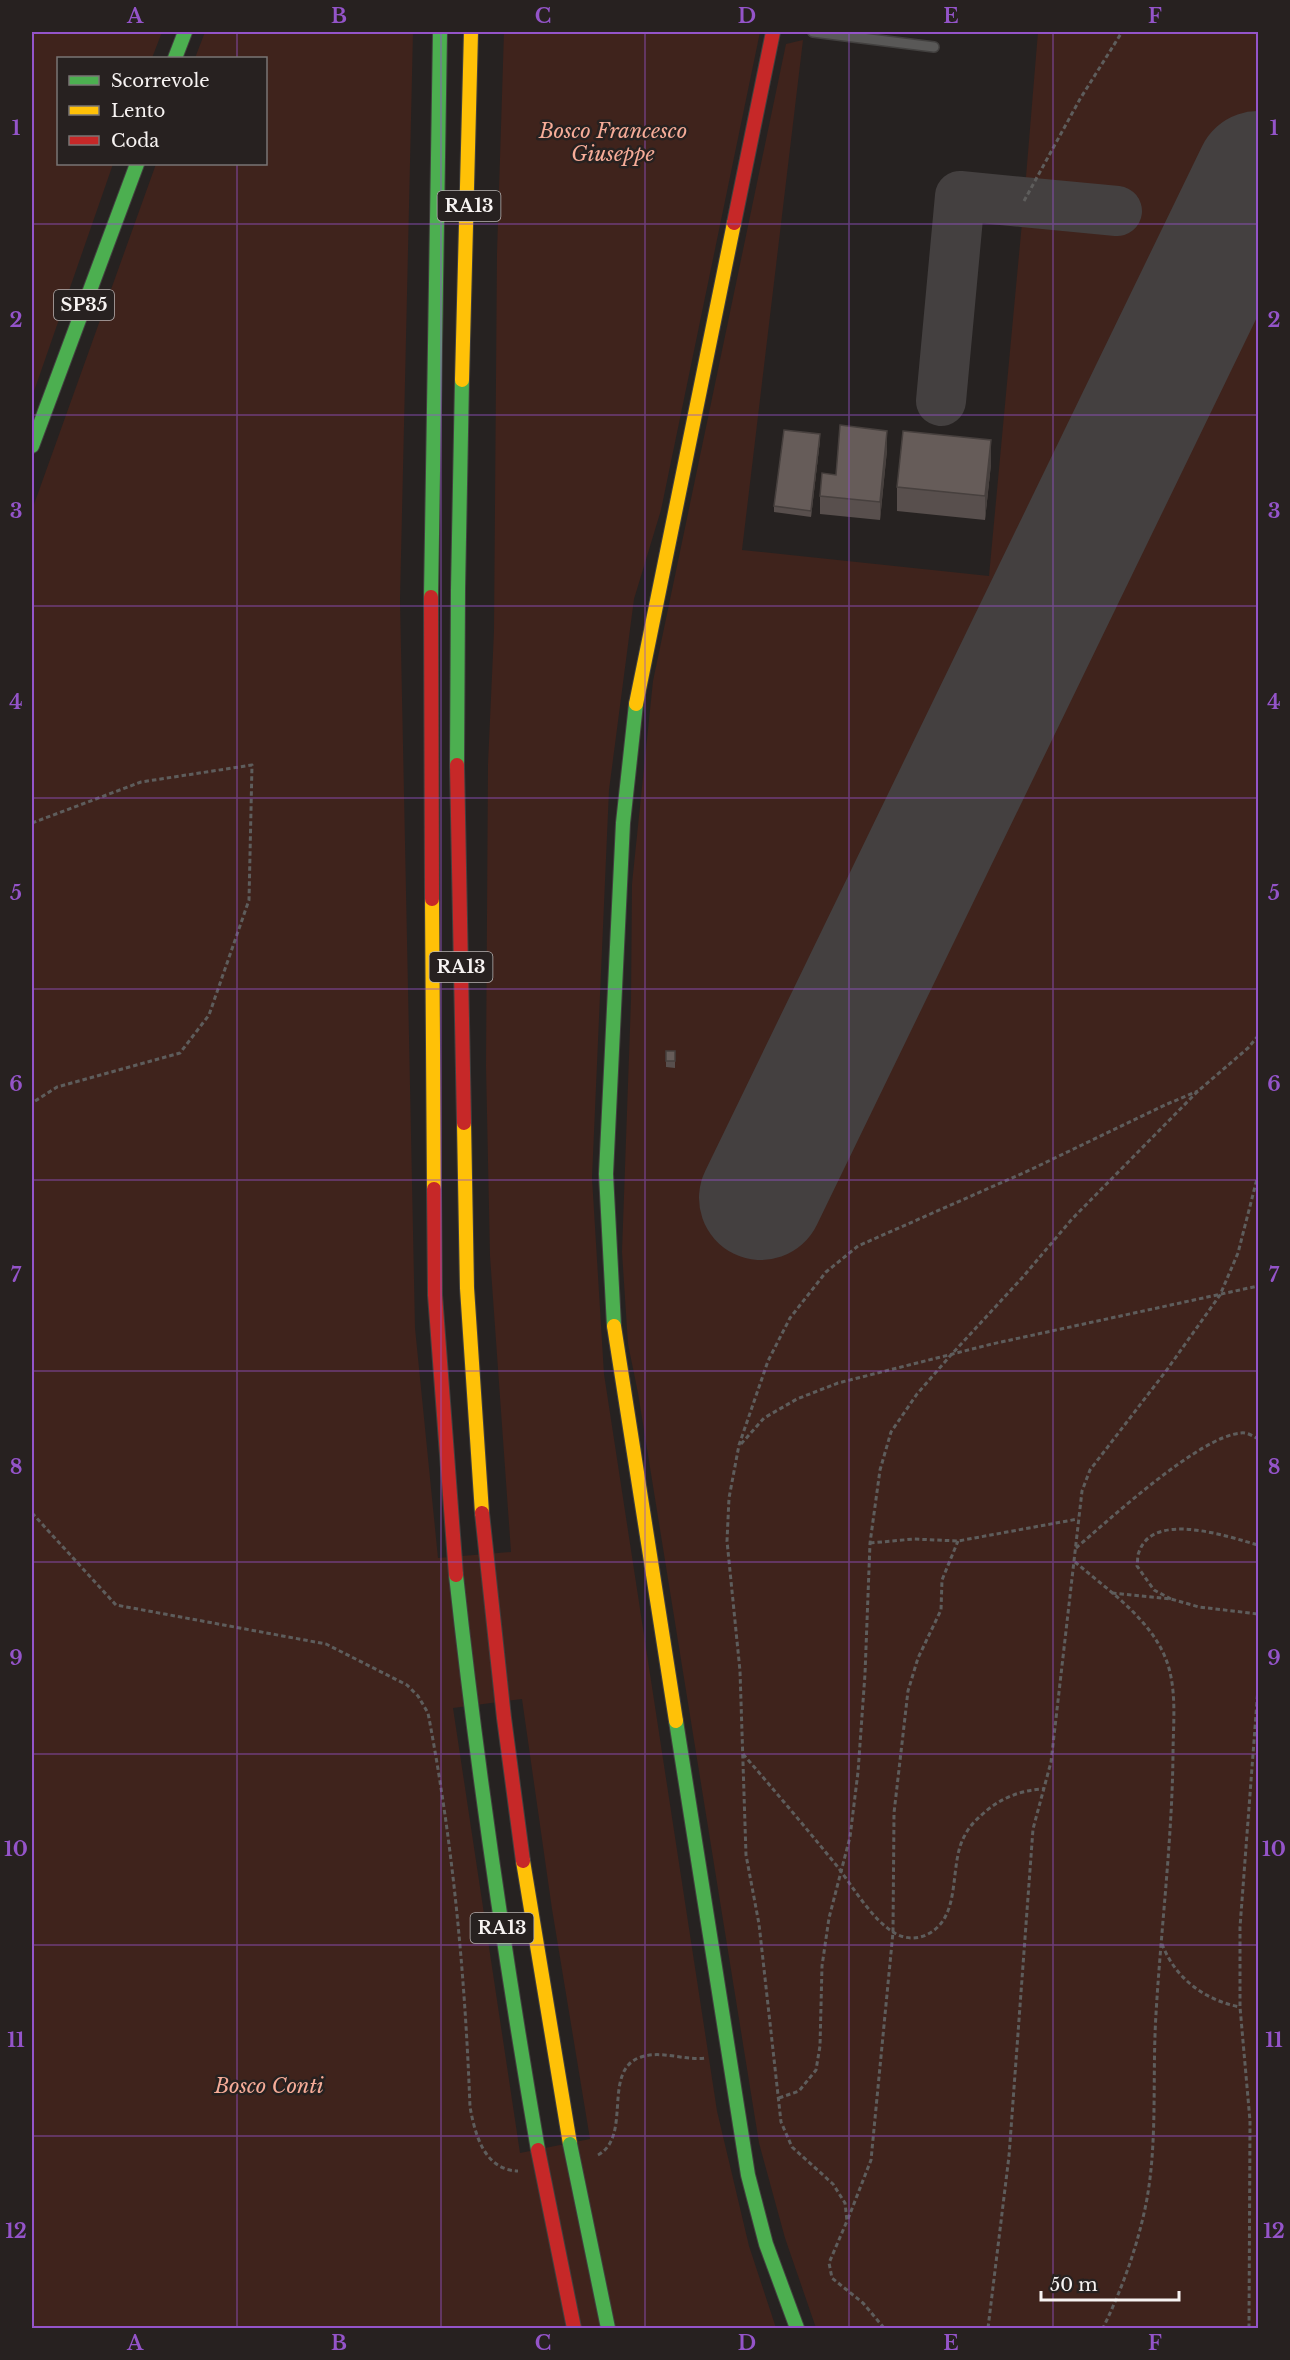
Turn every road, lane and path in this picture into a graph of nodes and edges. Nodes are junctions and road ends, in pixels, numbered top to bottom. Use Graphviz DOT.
graph roads {
  1 [pos="185,32"];
  2 [pos="440,32"];
  3 [pos="471,32"];
  4 [pos="482,32"];
  5 [pos="773,32"];
  6 [pos="813,32"];
  7 [pos="1122,32"];
  8 [pos="934,47"];
  9 [pos="175,57"];
  10 [pos="137,165"];
  11 [pos="1024,201"];
  12 [pos="468,239"];
  13 [pos="32,446"];
  14 [pos="32,823"];
  15 [pos="1258,1036"];
  16 [pos="1198,1091"];
  17 [pos="32,1103"];
  18 [pos="1258,1175"];
  19 [pos="1258,1286"];
  20 [pos="1220,1295"];
  21 [pos="950,1356"];
  22 [pos="1258,1439"];
  23 [pos="740,1445"];
  24 [pos="32,1513"];
  25 [pos="1078,1520"];
  26 [pos="958,1541"];
  27 [pos="870,1544"];
  28 [pos="1258,1545"];
  29 [pos="1076,1548"];
  30 [pos="1075,1562"];
  31 [pos="1111,1593"];
  32 [pos="1172,1599"];
  33 [pos="1258,1614"];
  34 [pos="1258,1688"];
  35 [pos="742,1753"];
  36 [pos="1044,1789"];
  37 [pos="842,1873"];
  38 [pos="893,1932"];
  39 [pos="1161,1942"];
  40 [pos="1240,2007"];
  41 [pos="727,2054"];
  42 [pos="779,2098"];
  43 [pos="595,2155"];
  44 [pos="525,2171"];
  45 [pos="847,2220"];
  46 [pos="574,2328"];
  47 [pos="608,2328"];
  48 [pos="797,2328"];
  49 [pos="884,2328"];
  50 [pos="988,2328"];
  51 [pos="1103,2328"];
  52 [pos="1249,2328"];
  1 -- 9 [label="main road"];
  2 -- 46 [label="main road, RA13, bridge"];
  3 -- 12 [label="main road, RA13"];
  4 -- 12 [label="main road"];
  5 -- 41 [label="main road"];
  6 -- 8 [label="lane"];
  7 -- 11 [label="path"];
  10 -- 13 [label="main road, SP35"];
  12 -- 47 [label="main road, RA13, bridge"];
  14 -- 17 [label="path"];
  15 -- 16 [label="path"];
  16 -- 21 [label="path"];
  16 -- 23 [label="path"];
  18 -- 20 [label="path"];
  19 -- 20 [label="path"];
  20 -- 21 [label="path"];
  20 -- 25 [label="path"];
  21 -- 23 [label="path"];
  21 -- 27 [label="path"];
  22 -- 29 [label="path"];
  23 -- 35 [label="path"];
  24 -- 44 [label="path"];
  25 -- 26 [label="path"];
  25 -- 29 [label="path"];
  26 -- 27 [label="path"];
  26 -- 38 [label="path"];
  27 -- 37 [label="path"];
  28 -- 32 [label="path"];
  29 -- 30 [label="path"];
  30 -- 31 [label="path"];
  30 -- 36 [label="path"];
  31 -- 32 [label="path"];
  31 -- 39 [label="path"];
  32 -- 33 [label="path"];
  34 -- 40 [label="path"];
  35 -- 37 [label="path"];
  35 -- 42 [label="path"];
  36 -- 38 [label="path"];
  36 -- 50 [label="path"];
  37 -- 38 [label="path"];
  37 -- 42 [label="path"];
  38 -- 45 [label="path"];
  39 -- 40 [label="path"];
  39 -- 51 [label="path"];
  40 -- 52 [label="path"];
  41 -- 43 [label="path"];
  41 -- 48 [label="main road"];
  42 -- 45 [label="path"];
  45 -- 49 [label="path"];
}
